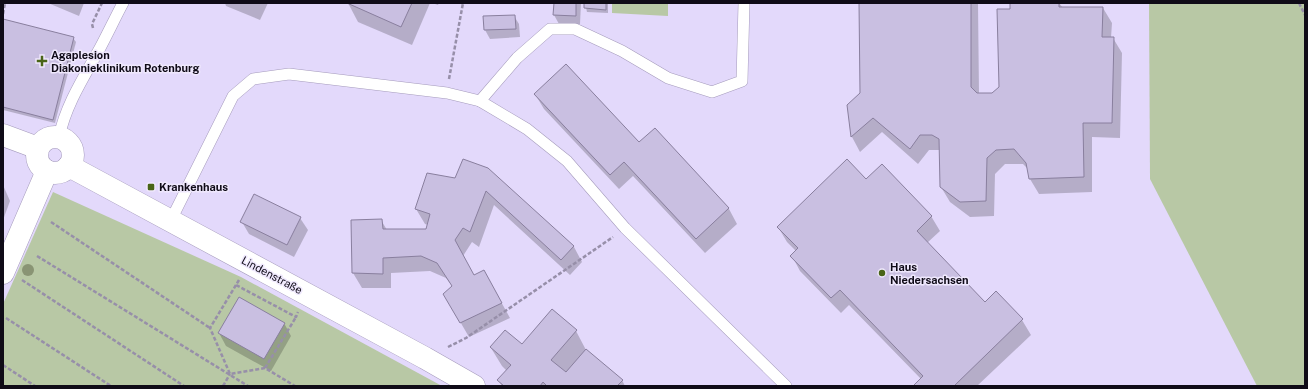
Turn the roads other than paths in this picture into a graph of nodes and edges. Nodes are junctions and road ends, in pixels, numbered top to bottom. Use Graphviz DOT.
graph roads {
  1 [pos="123,3"];
  2 [pos="744,3"];
  3 [pos="480,101"];
  4 [pos="3,135"];
  5 [pos="58,137"];
  6 [pos="38,148"];
  7 [pos="69,166"];
  8 [pos="47,171"];
  9 [pos="170,220"];
  10 [pos="4,271"];
  11 [pos="474,386"];
  12 [pos="786,386"];
  1 -- 5 [label="lane"];
  2 -- 3 [label="lane"];
  3 -- 9 [label="lane"];
  3 -- 12 [label="lane"];
  4 -- 6 [label="street"];
  5 -- 6 [label="street"];
  5 -- 7 [label="street"];
  6 -- 8 [label="street"];
  7 -- 8 [label="street"];
  7 -- 9 [label="street, Lindenstraße"];
  8 -- 10 [label="street"];
  9 -- 11 [label="street, Lindenstraße"];
}
